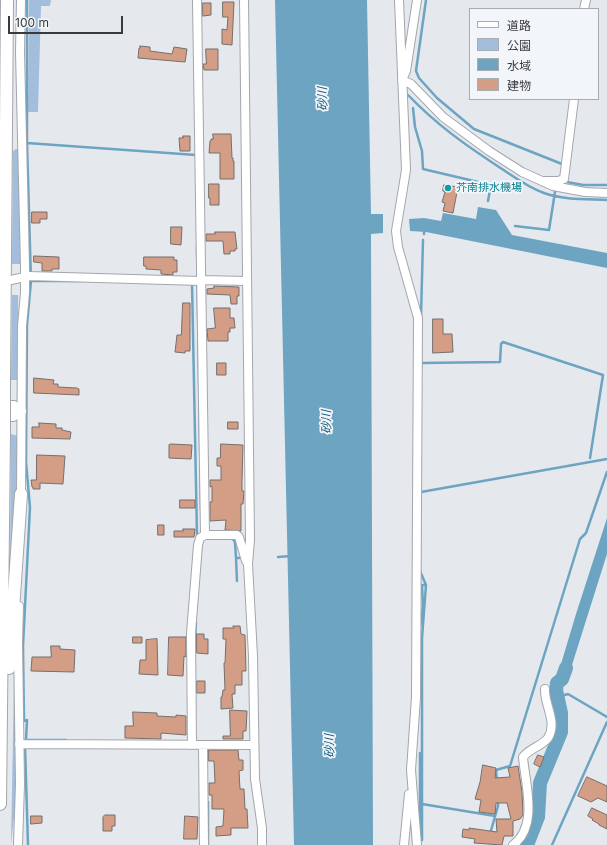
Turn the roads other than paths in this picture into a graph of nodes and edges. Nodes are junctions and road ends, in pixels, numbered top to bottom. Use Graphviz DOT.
graph roads {
  1 [pos="7,0"];
  2 [pos="21,0"];
  3 [pos="197,0"];
  4 [pos="244,0"];
  5 [pos="399,0"];
  6 [pos="417,0"];
  7 [pos="402,80"];
  8 [pos="574,100"];
  9 [pos="540,181"];
  10 [pos="607,193"];
  11 [pos="29,277"];
  12 [pos="11,280"];
  13 [pos="200,281"];
  14 [pos="247,281"];
  15 [pos="0,406"];
  16 [pos="21,411"];
  17 [pos="0,416"];
  18 [pos="21,494"];
  19 [pos="205,535"];
  20 [pos="248,564"];
  21 [pos="545,689"];
  22 [pos="1,719"];
  23 [pos="192,743"];
  24 [pos="19,744"];
  25 [pos="206,745"];
  26 [pos="254,745"];
  27 [pos="411,770"];
  28 [pos="0,804"];
  29 [pos="18,845"];
  30 [pos="204,845"];
  31 [pos="262,845"];
  32 [pos="404,845"];
  33 [pos="417,845"];
  34 [pos="513,845"];
  1 -- 22 [label="highway, bridge"];
  2 -- 11 [label="street"];
  3 -- 13 [label="street"];
  4 -- 14 [label="street"];
  5 -- 7 [label="street"];
  6 -- 7 [label="street"];
  7 -- 9 [label="street"];
  7 -- 27 [label="street"];
  8 -- 9 [label="street"];
  9 -- 10 [label="street"];
  11 -- 12 [label="street"];
  11 -- 13 [label="street"];
  11 -- 16 [label="street"];
  13 -- 14 [label="street"];
  13 -- 19 [label="street"];
  14 -- 20 [label="street"];
  15 -- 16 [label="main road"];
  16 -- 17 [label="main road"];
  16 -- 18 [label="street"];
  18 -- 22 [label="highway"];
  18 -- 24 [label="street"];
  19 -- 20 [label="street"];
  19 -- 23 [label="street"];
  20 -- 26 [label="street"];
  21 -- 34 [label="street"];
  22 -- 28 [label="highway"];
  23 -- 24 [label="street"];
  23 -- 25 [label="street"];
  24 -- 29 [label="street"];
  25 -- 26 [label="street"];
  25 -- 30 [label="street"];
  26 -- 31 [label="street"];
  27 -- 32 [label="street"];
  27 -- 33 [label="street"];
}
